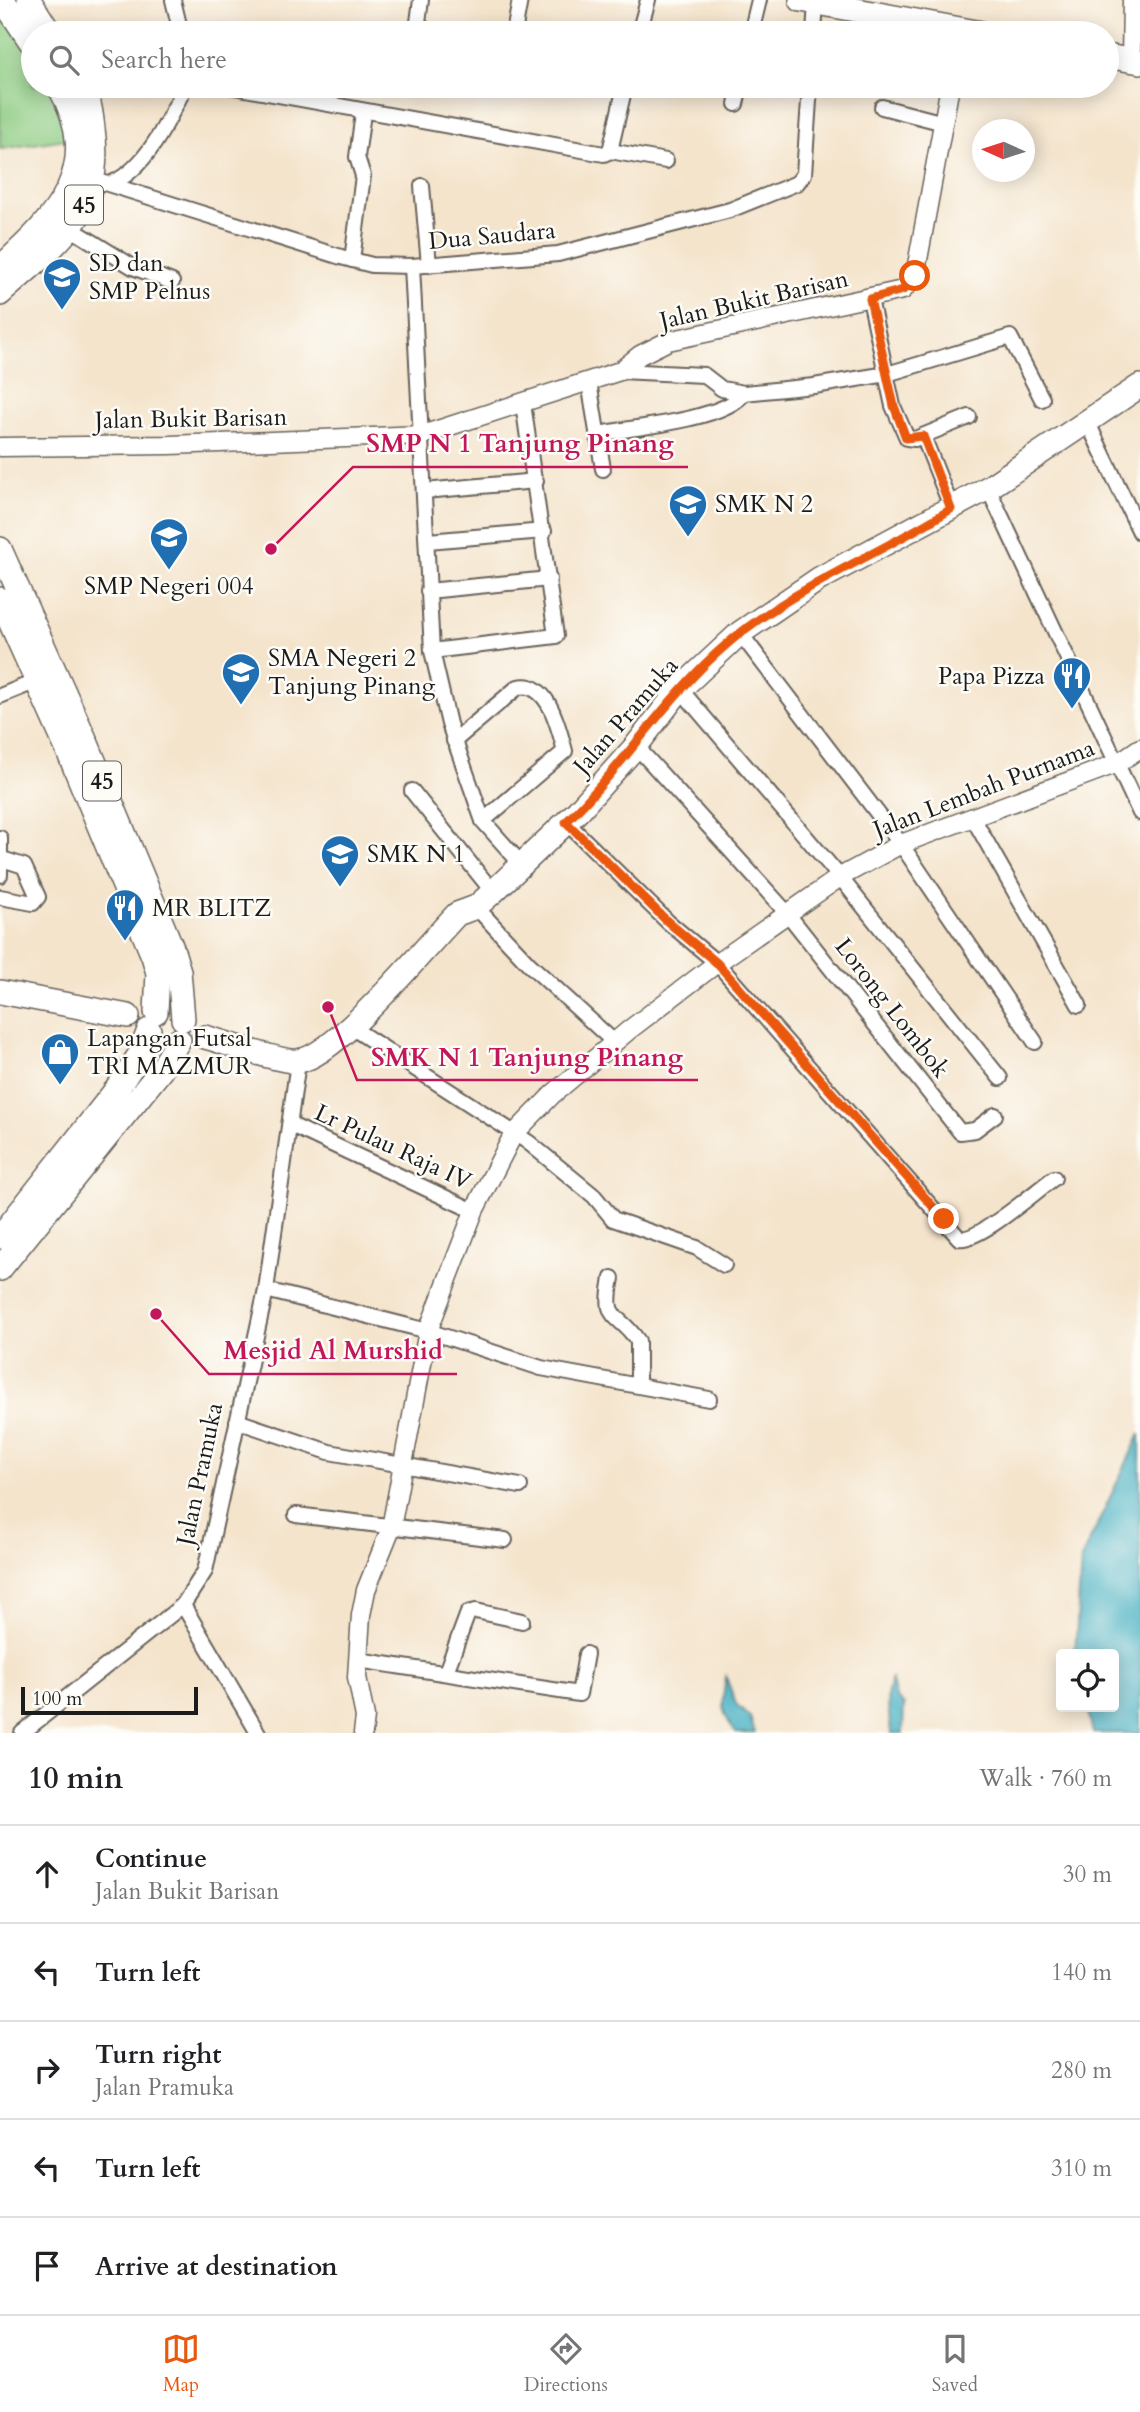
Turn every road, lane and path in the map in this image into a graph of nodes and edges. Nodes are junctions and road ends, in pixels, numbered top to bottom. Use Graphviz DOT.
graph roads {
  1 [pos="3,0"];
  2 [pos="29,0"];
  3 [pos="173,0"];
  4 [pos="421,0"];
  5 [pos="520,0"];
  6 [pos="648,0"];
  7 [pos="759,0"];
  8 [pos="1132,0"];
  9 [pos="809,1"];
  10 [pos="42,21"];
  11 [pos="178,21"];
  12 [pos="418,21"];
  13 [pos="516,21"];
  14 [pos="642,21"];
  15 [pos="754,21"];
  16 [pos="812,21"];
  17 [pos="910,21"];
  18 [pos="21,27"];
  19 [pos="1135,61"];
  20 [pos="64,98"];
  21 [pos="86,98"];
  22 [pos="178,98"];
  23 [pos="289,98"];
  24 [pos="622,98"];
  25 [pos="737,98"];
  26 [pos="809,98"];
  27 [pos="948,98"];
  28 [pos="736,104"];
  29 [pos="882,107"];
  30 [pos="363,113"];
  31 [pos="944,123"];
  32 [pos="610,151"];
  33 [pos="666,161"];
  34 [pos="103,182"];
  35 [pos="422,186"];
  36 [pos="70,228"];
  37 [pos="25,258"];
  38 [pos="352,260"];
  39 [pos="429,265"];
  40 [pos="412,266"];
  41 [pos="0,268"];
  42 [pos="172,282"];
  43 [pos="0,294"];
  44 [pos="870,299"];
  45 [pos="620,371"];
  46 [pos="887,374"];
  47 [pos="589,382"];
  48 [pos="1140,386"];
  49 [pos="744,393"];
  50 [pos="1042,399"];
  51 [pos="523,403"];
  52 [pos="969,417"];
  53 [pos="1087,421"];
  54 [pos="597,434"];
  55 [pos="422,435"];
  56 [pos="923,436"];
  57 [pos="0,447"];
  58 [pos="603,469"];
  59 [pos="536,481"];
  60 [pos="988,488"];
  61 [pos="424,491"];
  62 [pos="951,509"];
  63 [pos="544,531"];
  64 [pos="1140,532"];
  65 [pos="428,541"];
  66 [pos="0,549"];
  67 [pos="548,579"];
  68 [pos="7,584"];
  69 [pos="428,591"];
  70 [pos="0,599"];
  71 [pos="740,633"];
  72 [pos="432,650"];
  73 [pos="37,681"];
  74 [pos="680,689"];
  75 [pos="0,696"];
  76 [pos="454,741"];
  77 [pos="636,746"];
  78 [pos="1140,748"];
  79 [pos="1118,763"];
  80 [pos="412,791"];
  81 [pos="1140,813"];
  82 [pos="974,818"];
  83 [pos="483,821"];
  84 [pos="566,822"];
  85 [pos="0,838"];
  86 [pos="901,844"];
  87 [pos="522,865"];
  88 [pos="1,869"];
  89 [pos="840,877"];
  90 [pos="0,897"];
  91 [pos="484,900"];
  92 [pos="787,913"];
  93 [pos="717,963"];
  94 [pos="0,992"];
  95 [pos="1079,1005"];
  96 [pos="147,1020"];
  97 [pos="351,1027"];
  98 [pos="182,1030"];
  99 [pos="205,1037"];
  100 [pos="614,1042"];
  101 [pos="1035,1042"];
  102 [pos="298,1062"];
  103 [pos="1000,1078"];
  104 [pos="995,1115"];
  105 [pos="291,1125"];
  106 [pos="513,1135"];
  107 [pos="1055,1178"];
  108 [pos="474,1211"];
  109 [pos="0,1237"];
  110 [pos="724,1265"];
  111 [pos="0,1269"];
  112 [pos="612,1278"];
  113 [pos="266,1290"];
  114 [pos="428,1331"];
  115 [pos="638,1383"];
  116 [pos="709,1399"];
  117 [pos="237,1420"];
  118 [pos="403,1467"];
  119 [pos="520,1486"];
  120 [pos="296,1515"];
  121 [pos="391,1528"];
  122 [pos="505,1540"];
  123 [pos="183,1605"];
  124 [pos="522,1621"];
  125 [pos="586,1654"];
  126 [pos="358,1660"];
  127 [pos="446,1672"];
  128 [pos="368,1731"];
  129 [pos="22,1733"];
  130 [pos="258,1733"];
  1 -- 18 [label="main road"];
  2 -- 10 [label="main road"];
  3 -- 11 [label="street"];
  4 -- 12 [label="street"];
  5 -- 13 [label="street"];
  6 -- 14 [label="street"];
  7 -- 15 [label="street"];
  8 -- 19 [label="street"];
  9 -- 16 [label="street"];
  9 -- 17 [label="main road"];
  20 -- 37 [label="main road, 45"];
  21 -- 34 [label="main road, 45"];
  22 -- 34 [label="street"];
  23 -- 30 [label="street"];
  24 -- 32 [label="street"];
  25 -- 28 [label="street"];
  26 -- 39 [label="street, Dua Saudara"];
  27 -- 31 [label="street, Jalan Bukit Barisan"];
  29 -- 31 [label="street"];
  30 -- 32 [label="street"];
  30 -- 38 [label="street"];
  31 -- 44 [label="street, Jalan Bukit Barisan"];
  32 -- 33 [label="street"];
  34 -- 36 [label="main road, 45"];
  34 -- 38 [label="street, Dua Saudara"];
  35 -- 39 [label="street"];
  36 -- 37 [label="main road, 45"];
  36 -- 42 [label="street"];
  37 -- 41 [label="main road, 45"];
  37 -- 43 [label="main road, 45"];
  38 -- 40 [label="street, Dua Saudara"];
  39 -- 40 [label="street, Dua Saudara"];
  40 -- 55 [label="street"];
  44 -- 45 [label="street, Jalan Bukit Barisan"];
  44 -- 46 [label="street"];
  45 -- 47 [label="street, Jalan Bukit Barisan"];
  45 -- 49 [label="street"];
  46 -- 49 [label="street"];
  46 -- 50 [label="street"];
  46 -- 56 [label="street"];
  47 -- 51 [label="street, Jalan Bukit Barisan"];
  47 -- 54 [label="street"];
  48 -- 53 [label="main road, Jalan Pramuka"];
  49 -- 54 [label="street"];
  51 -- 55 [label="street, Jalan Bukit Barisan"];
  51 -- 59 [label="street"];
  52 -- 56 [label="street"];
  53 -- 60 [label="main road, Jalan Pramuka"];
  53 -- 64 [label="street"];
  54 -- 58 [label="street"];
  55 -- 57 [label="street, Jalan Bukit Barisan"];
  55 -- 61 [label="street"];
  56 -- 62 [label="street"];
  59 -- 61 [label="street"];
  59 -- 63 [label="street"];
  60 -- 62 [label="main road, Jalan Pramuka"];
  60 -- 79 [label="street"];
  61 -- 65 [label="street"];
  62 -- 71 [label="main road, Jalan Pramuka"];
  63 -- 65 [label="street"];
  63 -- 67 [label="street"];
  65 -- 69 [label="street"];
  66 -- 68 [label="main road, 45"];
  67 -- 69 [label="street"];
  67 -- 72 [label="street"];
  68 -- 98 [label="main road, 45"];
  69 -- 72 [label="street"];
  70 -- 73 [label="main road, 45"];
  71 -- 74 [label="main road, Jalan Pramuka"];
  71 -- 86 [label="street"];
  72 -- 76 [label="street"];
  73 -- 75 [label="street"];
  73 -- 96 [label="main road, 45"];
  74 -- 77 [label="main road, Jalan Pramuka"];
  74 -- 89 [label="street"];
  76 -- 83 [label="street"];
  76 -- 83 [label="street"];
  77 -- 84 [label="main road, Jalan Pramuka"];
  77 -- 92 [label="street, Lorong Lombok"];
  78 -- 79 [label="street, Jalan Lembah Purnama"];
  79 -- 81 [label="street"];
  79 -- 82 [label="street, Jalan Lembah Purnama"];
  80 -- 91 [label="street"];
  82 -- 86 [label="street, Jalan Lembah Purnama"];
  82 -- 95 [label="street"];
  83 -- 87 [label="street"];
  84 -- 87 [label="main road, Jalan Pramuka"];
  84 -- 93 [label="street"];
  85 -- 88 [label="street"];
  86 -- 89 [label="street, Jalan Lembah Purnama"];
  86 -- 101 [label="street"];
  87 -- 91 [label="main road, Jalan Pramuka"];
  88 -- 90 [label="street"];
  89 -- 92 [label="street, Jalan Lembah Purnama"];
  89 -- 103 [label="street"];
  91 -- 97 [label="main road, Jalan Pramuka"];
  91 -- 100 [label="street"];
  92 -- 93 [label="street, Jalan Lembah Purnama"];
  92 -- 104 [label="street, Lorong Lombok"];
  93 -- 100 [label="street, Jalan Lembah Purnama"];
  93 -- 107 [label="street"];
  94 -- 96 [label="main road"];
  96 -- 98 [label="main road"];
  96 -- 98 [label="main road"];
  96 -- 109 [label="main road, 45"];
  97 -- 102 [label="main road, Jalan Pramuka"];
  97 -- 106 [label="street"];
  98 -- 99 [label="street"];
  98 -- 111 [label="main road"];
  99 -- 102 [label="main road"];
  100 -- 106 [label="street, Jalan Lembah Purnama"];
  102 -- 105 [label="street, Jalan Pramuka"];
  105 -- 108 [label="street, Lr Pulau Raja IV"];
  105 -- 113 [label="street, Jalan Pramuka"];
  106 -- 108 [label="street, Jalan Lembah Purnama"];
  106 -- 110 [label="street"];
  108 -- 114 [label="street, Jalan Lembah Purnama"];
  112 -- 115 [label="street"];
  113 -- 114 [label="street"];
  113 -- 117 [label="street, Jalan Pramuka"];
  114 -- 115 [label="street"];
  114 -- 118 [label="street, Jalan Lembah Purnama"];
  115 -- 116 [label="street"];
  117 -- 118 [label="street"];
  117 -- 123 [label="street, Jalan Pramuka"];
  118 -- 119 [label="street"];
  118 -- 121 [label="street, Jalan Lembah Purnama"];
  120 -- 121 [label="street"];
  121 -- 122 [label="street"];
  121 -- 126 [label="street, Jalan Lembah Purnama"];
  123 -- 129 [label="street, Jalan Pramuka"];
  123 -- 130 [label="street"];
  124 -- 127 [label="street"];
  125 -- 127 [label="street"];
  126 -- 127 [label="street"];
  126 -- 128 [label="street, Jalan Lembah Purnama"];
}
